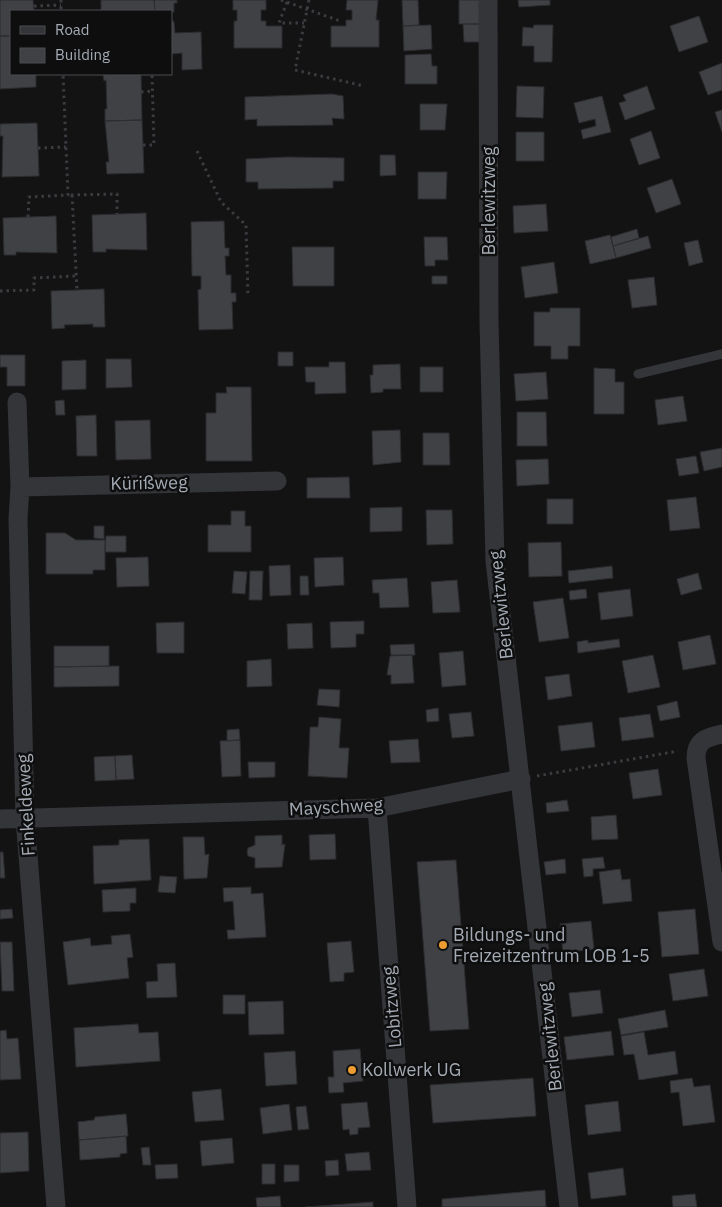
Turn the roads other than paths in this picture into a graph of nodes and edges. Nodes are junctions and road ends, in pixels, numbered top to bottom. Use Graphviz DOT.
graph roads {
  1 [pos="488,0"];
  2 [pos="722,354"];
  3 [pos="638,374"];
  4 [pos="18,402"];
  5 [pos="278,482"];
  6 [pos="20,487"];
  7 [pos="722,734"];
  8 [pos="521,779"];
  9 [pos="377,808"];
  10 [pos="25,818"];
  11 [pos="0,819"];
  12 [pos="722,942"];
  13 [pos="56,1207"];
  14 [pos="407,1207"];
  15 [pos="570,1207"];
  1 -- 8 [label="street, Berlewitzweg"];
  2 -- 3 [label="lane"];
  4 -- 6 [label="street, Finkeldeweg"];
  5 -- 6 [label="street, Kürißweg"];
  6 -- 10 [label="street, Finkeldeweg"];
  7 -- 12 [label="street"];
  8 -- 9 [label="street, Mayschweg"];
  8 -- 15 [label="street, Berlewitzweg"];
  9 -- 10 [label="street, Mayschweg"];
  9 -- 14 [label="street, Lobitzweg"];
  10 -- 11 [label="street, Mayschweg"];
  10 -- 13 [label="street, Finkeldeweg"];
}
